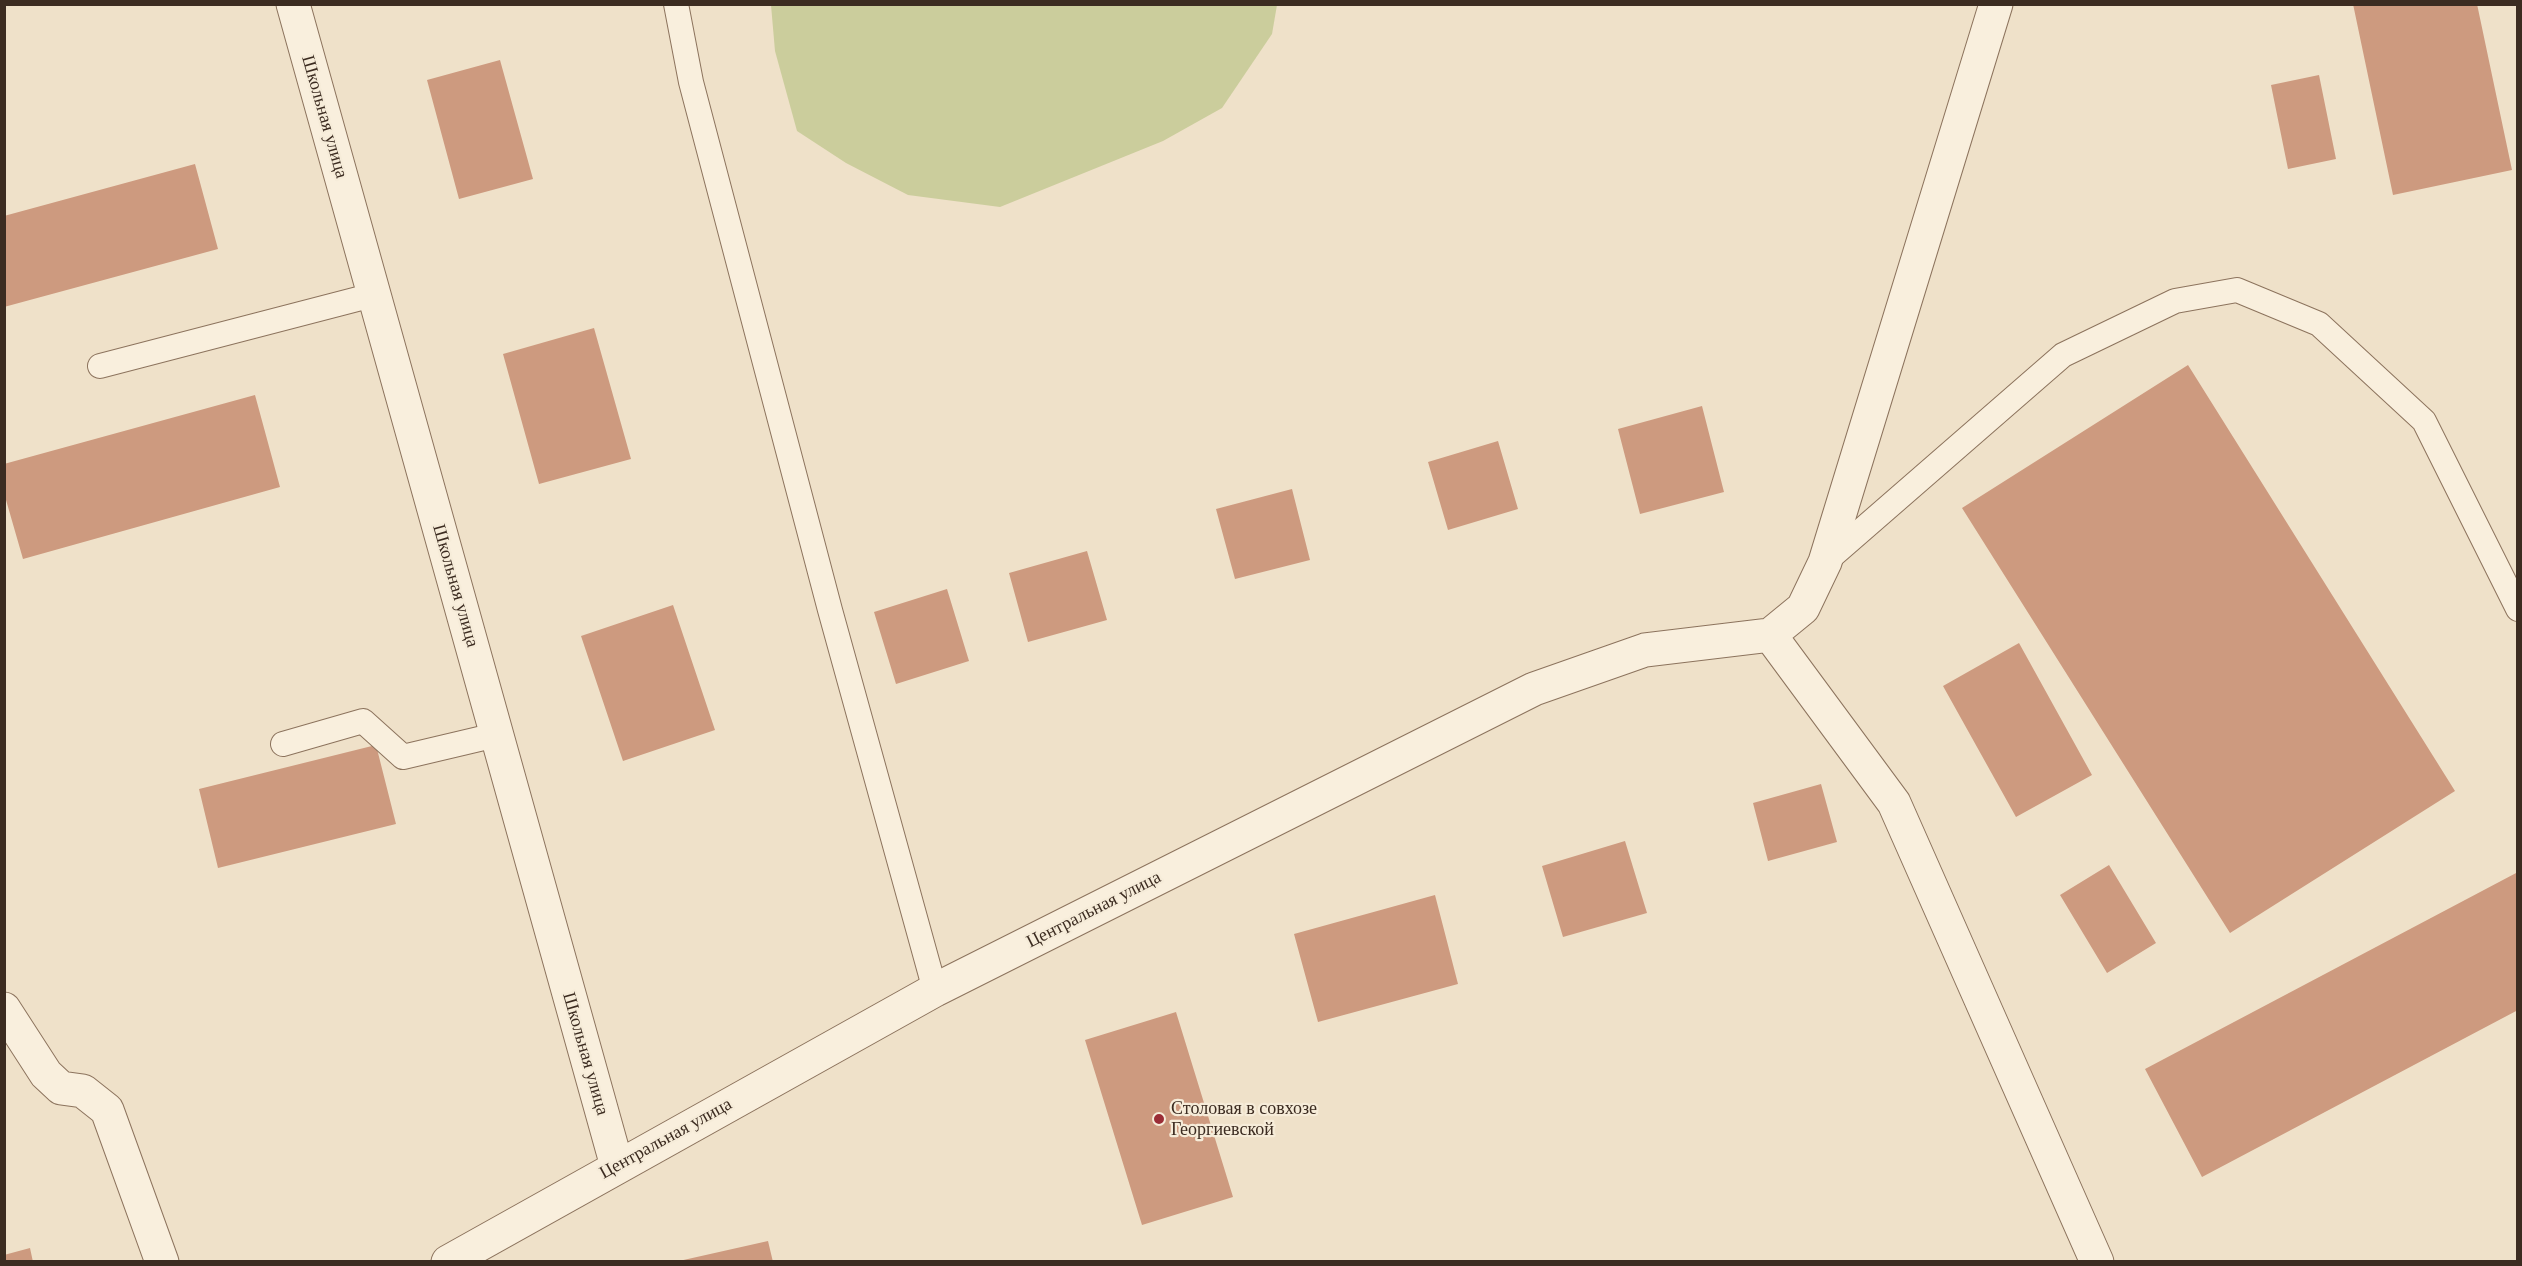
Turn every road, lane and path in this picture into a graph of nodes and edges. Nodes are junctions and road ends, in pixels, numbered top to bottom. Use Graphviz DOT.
graph roads {
  1 [pos="293,4"];
  2 [pos="676,4"];
  3 [pos="1996,4"];
  4 [pos="374,295"];
  5 [pos="100,366"];
  6 [pos="1825,562"];
  7 [pos="2517,609"];
  8 [pos="1770,635"];
  9 [pos="496,735"];
  10 [pos="283,744"];
  11 [pos="935,990"];
  12 [pos="4,1009"];
  13 [pos="617,1166"];
  14 [pos="162,1262"];
  15 [pos="448,1262"];
  16 [pos="2097,1262"];
  1 -- 4 [label="street, Школьная улица"];
  2 -- 11 [label="lane"];
  3 -- 6 [label="street"];
  4 -- 5 [label="lane"];
  4 -- 9 [label="street, Школьная улица"];
  6 -- 7 [label="lane"];
  6 -- 8 [label="street"];
  8 -- 11 [label="street, Центральная улица"];
  8 -- 16 [label="street"];
  9 -- 10 [label="lane"];
  9 -- 13 [label="street, Школьная улица"];
  11 -- 13 [label="street, Центральная улица"];
  12 -- 14 [label="street"];
  13 -- 15 [label="street, Центральная улица"];
}
